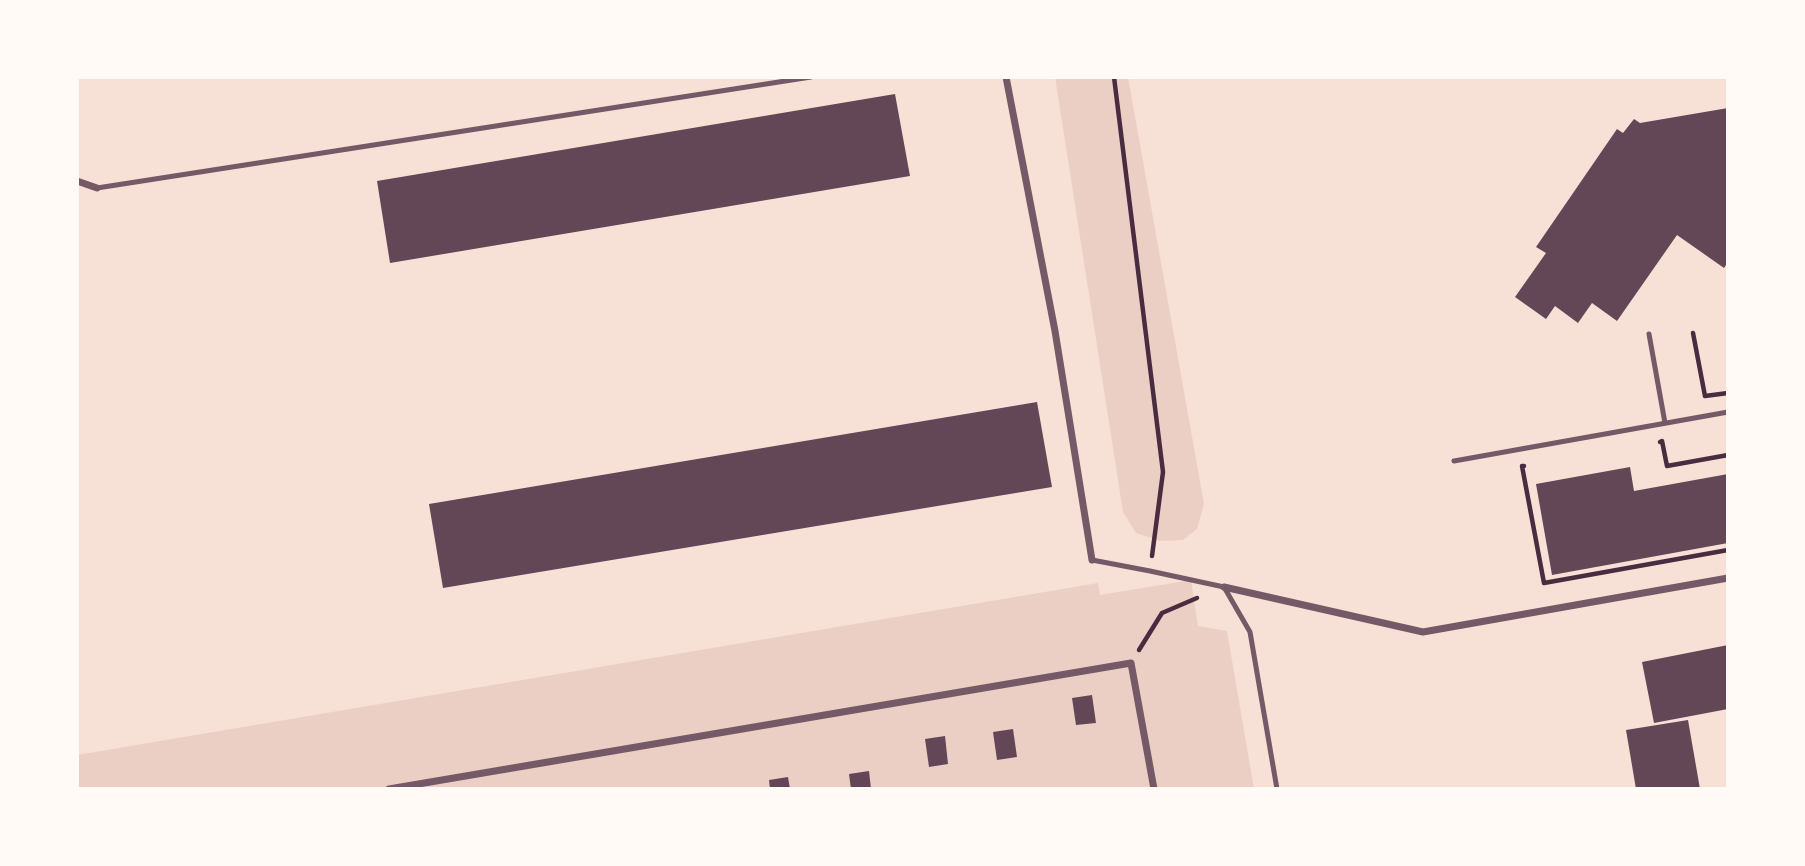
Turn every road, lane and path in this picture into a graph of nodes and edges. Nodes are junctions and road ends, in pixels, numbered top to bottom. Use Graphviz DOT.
graph roads {
  1 [pos="811,77"];
  2 [pos="1006,77"];
  3 [pos="1114,77"];
  4 [pos="77,181"];
  5 [pos="97,188"];
  6 [pos="1693,333"];
  7 [pos="1649,334"];
  8 [pos="1728,393"];
  9 [pos="1728,412"];
  10 [pos="1665,423"];
  11 [pos="1650,443"];
  12 [pos="1728,455"];
  13 [pos="1454,461"];
  14 [pos="1535,464"];
  15 [pos="1728,550"];
  16 [pos="1092,560"];
  17 [pos="1150,570"];
  18 [pos="1728,578"];
  19 [pos="1224,587"];
  20 [pos="1131,663"];
  21 [pos="389,789"];
  22 [pos="1154,789"];
  23 [pos="1277,789"];
  1 -- 5 [label="lane"];
  2 -- 16 [label="street"];
  3 -- 17 [label="path"];
  4 -- 5 [label="street"];
  6 -- 8 [label="path"];
  7 -- 10 [label="lane"];
  9 -- 10 [label="lane"];
  10 -- 13 [label="lane"];
  11 -- 12 [label="path"];
  14 -- 15 [label="path"];
  16 -- 17 [label="lane"];
  17 -- 19 [label="lane"];
  18 -- 19 [label="street"];
  19 -- 20 [label="path"];
  19 -- 23 [label="lane"];
  20 -- 21 [label="street"];
  20 -- 22 [label="street"];
}
